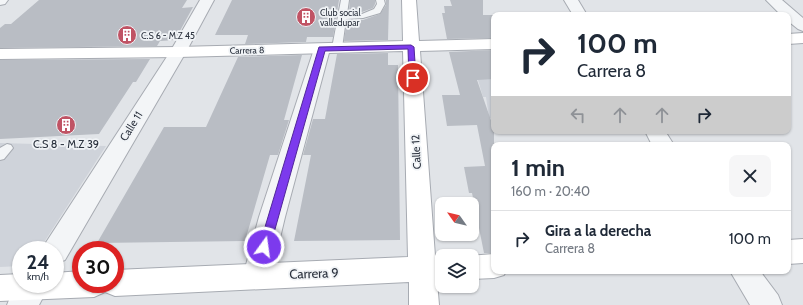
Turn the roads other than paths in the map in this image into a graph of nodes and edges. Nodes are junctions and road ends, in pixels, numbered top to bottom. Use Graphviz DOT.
graph roads {
  1 [pos="207,0"];
  2 [pos="345,0"];
  3 [pos="380,0"];
  4 [pos="409,0"];
  5 [pos="571,0"];
  6 [pos="773,0"];
  7 [pos="578,12"];
  8 [pos="787,12"];
  9 [pos="791,16"];
  10 [pos="342,17"];
  11 [pos="803,26"];
  12 [pos="803,38"];
  13 [pos="791,39"];
  14 [pos="491,44"];
  15 [pos="411,47"];
  16 [pos="330,48"];
  17 [pos="178,52"];
  18 [pos="0,54"];
  19 [pos="62,241"];
  20 [pos="803,251"];
  21 [pos="791,252"];
  22 [pos="491,266"];
  23 [pos="479,267"];
  24 [pos="432,268"];
  25 [pos="746,274"];
  26 [pos="257,276"];
  27 [pos="124,283"];
  28 [pos="0,288"];
  29 [pos="12,290"];
  30 [pos="424,305"];
  31 [pos="767,305"];
  1 -- 17 [label="street, Calle 11"];
  2 -- 10 [label="lane"];
  3 -- 10 [label="lane"];
  4 -- 15 [label="street, Calle 12"];
  5 -- 7 [label="street"];
  6 -- 8 [label="street"];
  9 -- 11 [label="street"];
  10 -- 16 [label="lane"];
  12 -- 13 [label="street"];
  14 -- 15 [label="street, Carrera 8"];
  15 -- 16 [label="street, Carrera 8"];
  15 -- 24 [label="street, Calle 12"];
  16 -- 17 [label="street, Carrera 8"];
  16 -- 26 [label="street"];
  17 -- 18 [label="street, Carrera 8"];
  17 -- 19 [label="street, Calle 11"];
  20 -- 21 [label="street"];
  22 -- 23 [label="street"];
  24 -- 26 [label="street, Carrera 9"];
  24 -- 30 [label="street, Calle 12"];
  25 -- 31 [label="street"];
  26 -- 27 [label="street, Carrera 9"];
  28 -- 29 [label="street"];
}
